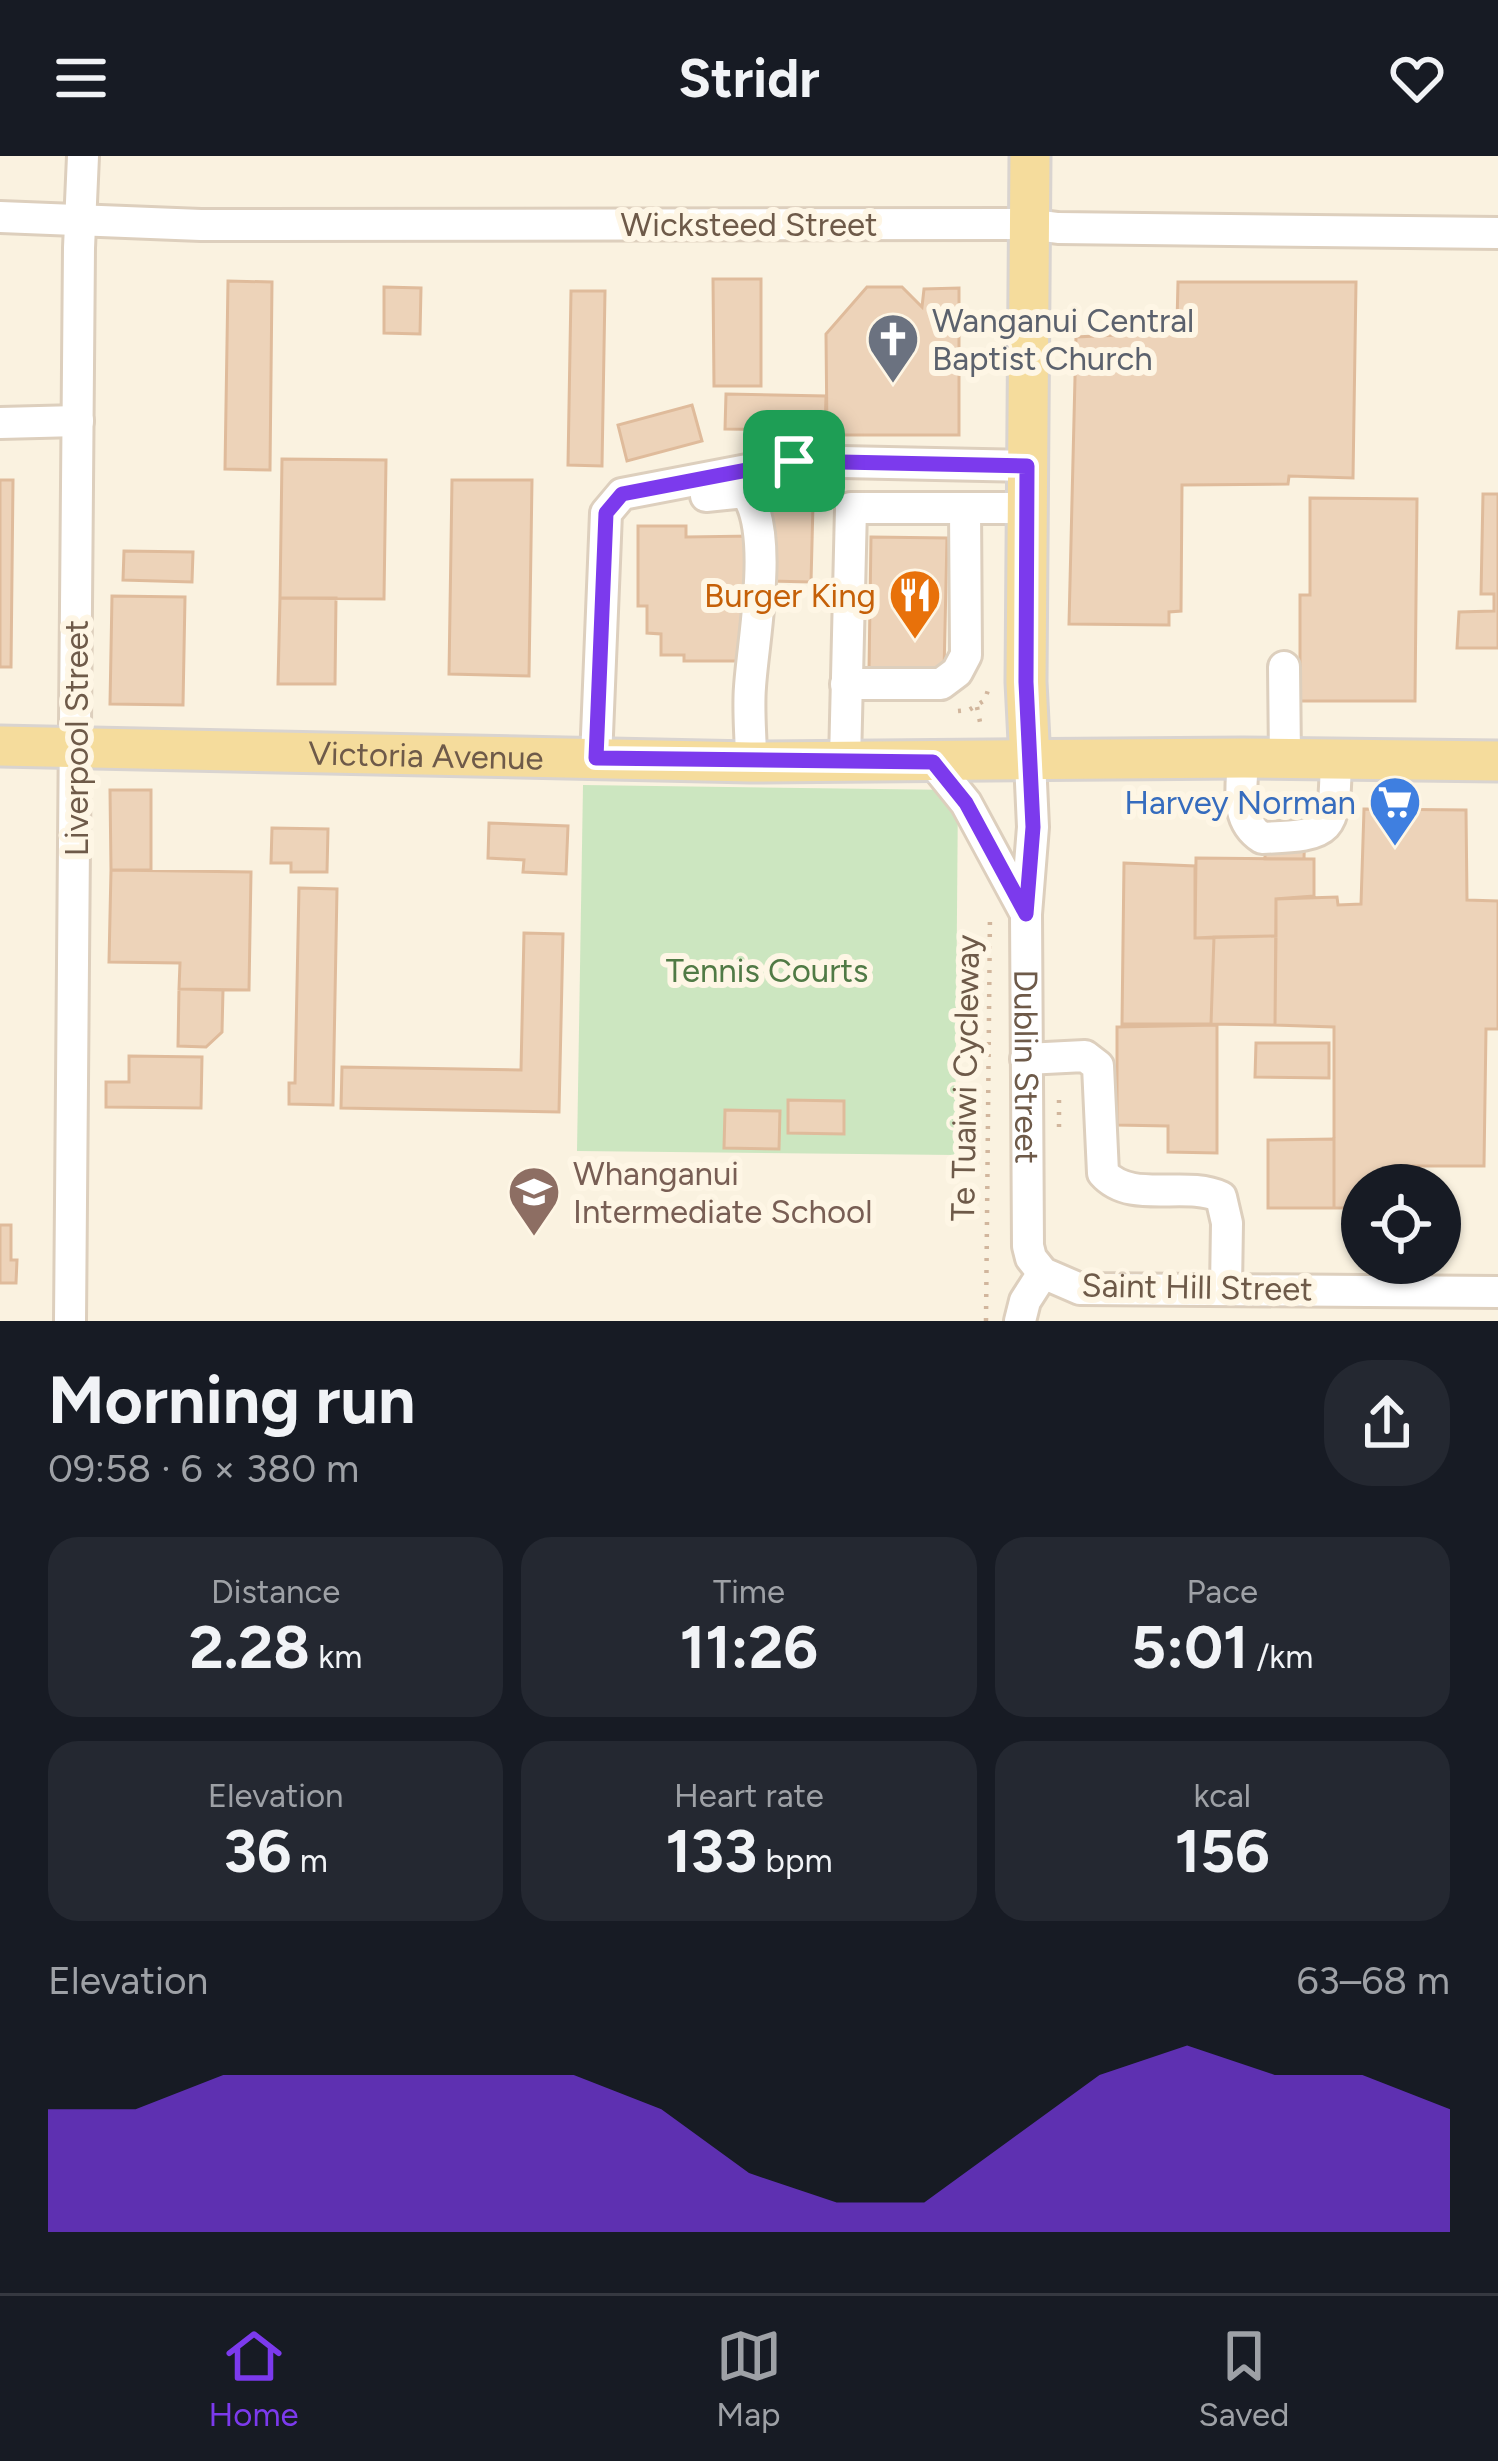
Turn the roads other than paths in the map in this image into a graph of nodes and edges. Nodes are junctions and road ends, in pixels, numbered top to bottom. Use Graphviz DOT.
graph roads {
  1 [pos="83,156"];
  2 [pos="1030,156"];
  3 [pos="0,217"];
  4 [pos="80,218"];
  5 [pos="1028,224"];
  6 [pos="1498,233"];
  7 [pos="78,421"];
  8 [pos="0,423"];
  9 [pos="1027,466"];
  10 [pos="965,508"];
  11 [pos="1027,508"];
  12 [pos="604,539"];
  13 [pos="1285,667"];
  14 [pos="846,684"];
  15 [pos="0,746"];
  16 [pos="76,747"];
  17 [pos="596,758"];
  18 [pos="1243,758"];
  19 [pos="1285,759"];
  20 [pos="1336,759"];
  21 [pos="1030,761"];
  22 [pos="1498,761"];
  23 [pos="751,762"];
  24 [pos="844,762"];
  25 [pos="933,762"];
  26 [pos="1026,914"];
  27 [pos="1026,1059"];
  28 [pos="1043,1274"];
  29 [pos="1226,1289"];
  30 [pos="1498,1292"];
  31 [pos="70,1321"];
  32 [pos="1020,1321"];
  1 -- 4 [label="street, Liverpool Street"];
  2 -- 5 [label="main road, Dublin Street"];
  3 -- 4 [label="street, Wicksteed Street"];
  4 -- 5 [label="street, Wicksteed Street"];
  4 -- 7 [label="street, Liverpool Street"];
  5 -- 6 [label="street, Wicksteed Street"];
  5 -- 9 [label="main road, Dublin Street"];
  7 -- 8 [label="street"];
  7 -- 16 [label="street, Liverpool Street"];
  9 -- 11 [label="main road, Dublin Street"];
  9 -- 12 [label="street"];
  10 -- 11 [label="street"];
  10 -- 14 [label="street"];
  10 -- 14 [label="street"];
  11 -- 21 [label="main road, Dublin Street"];
  12 -- 17 [label="street"];
  12 -- 23 [label="street"];
  13 -- 19 [label="street"];
  14 -- 24 [label="street"];
  15 -- 16 [label="main road, Victoria Avenue"];
  16 -- 17 [label="main road, Victoria Avenue"];
  16 -- 31 [label="street, Liverpool Street"];
  17 -- 23 [label="main road, Victoria Avenue"];
  18 -- 19 [label="main road, Victoria Avenue"];
  18 -- 20 [label="street"];
  18 -- 21 [label="main road, Victoria Avenue"];
  19 -- 20 [label="main road, Victoria Avenue"];
  20 -- 22 [label="main road, Victoria Avenue"];
  21 -- 25 [label="main road, Victoria Avenue"];
  21 -- 26 [label="street, Dublin Street"];
  23 -- 24 [label="main road, Victoria Avenue"];
  24 -- 25 [label="main road, Victoria Avenue"];
  25 -- 26 [label="street"];
  26 -- 27 [label="street, Dublin Street"];
  27 -- 28 [label="street, Dublin Street"];
  27 -- 29 [label="street"];
  28 -- 29 [label="street, Saint Hill Street"];
  28 -- 32 [label="street"];
  29 -- 30 [label="street, Saint Hill Street"];
}
